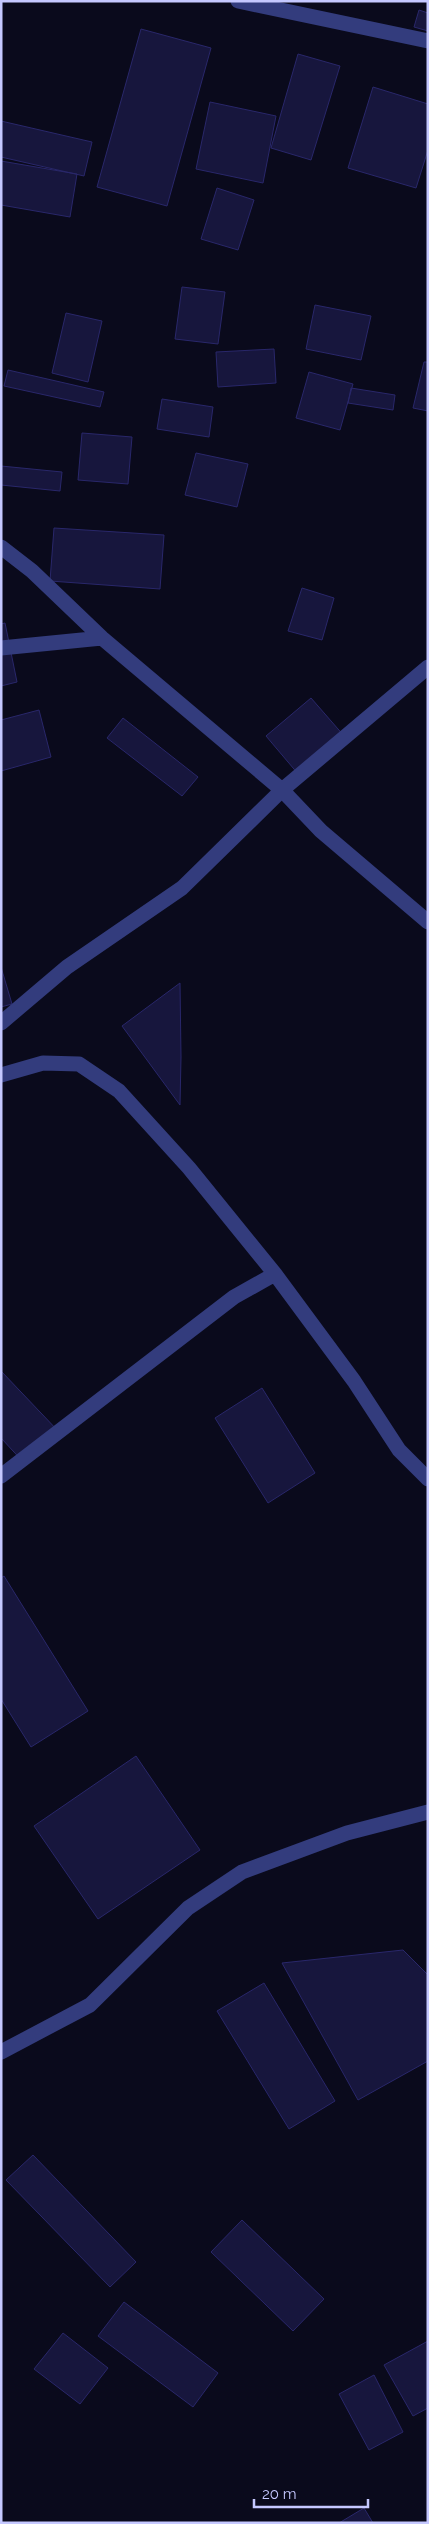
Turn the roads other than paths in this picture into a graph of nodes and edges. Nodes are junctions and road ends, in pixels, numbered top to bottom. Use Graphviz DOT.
graph roads {
  1 [pos="238,1"];
  2 [pos="428,41"];
  3 [pos="1,547"];
  4 [pos="102,638"];
  5 [pos="1,648"];
  6 [pos="428,667"];
  7 [pos="282,790"];
  8 [pos="428,922"];
  9 [pos="1,1023"];
  10 [pos="1,1075"];
  11 [pos="276,1274"];
  12 [pos="1,1476"];
  13 [pos="428,1479"];
  14 [pos="428,1812"];
  15 [pos="1,2052"];
  1 -- 2 [label="street"];
  3 -- 4 [label="street"];
  4 -- 5 [label="street"];
  4 -- 7 [label="street"];
  6 -- 7 [label="street"];
  7 -- 8 [label="street"];
  7 -- 9 [label="street"];
  10 -- 11 [label="street"];
  11 -- 12 [label="street"];
  11 -- 13 [label="street"];
  14 -- 15 [label="street"];
}
